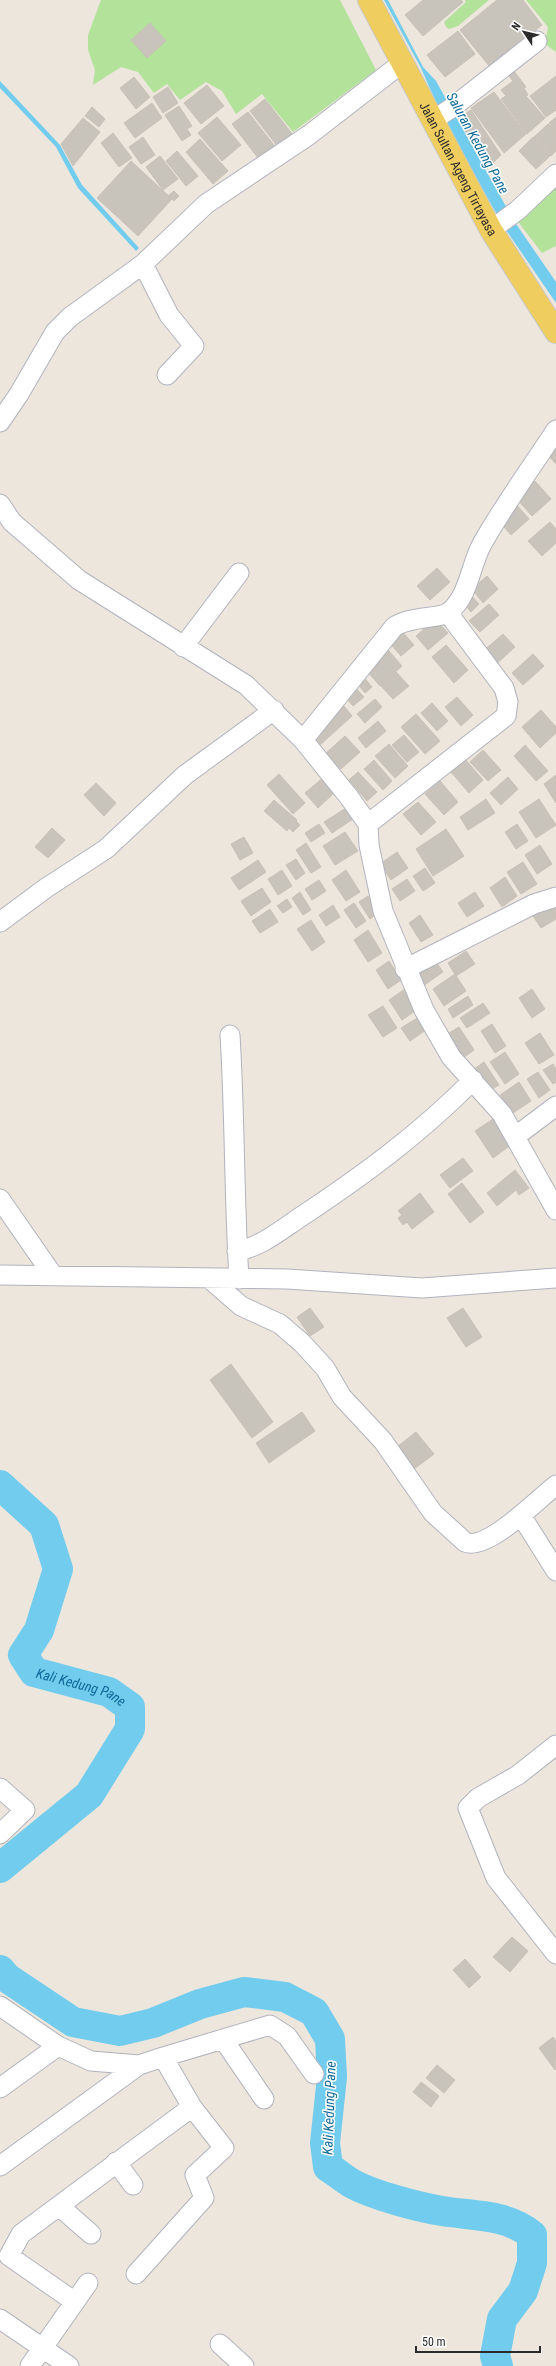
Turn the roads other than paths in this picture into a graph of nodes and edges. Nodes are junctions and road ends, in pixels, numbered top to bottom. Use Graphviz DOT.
graph roads {
  1 [pos="369,0"];
  2 [pos="537,41"];
  3 [pos="402,62"];
  4 [pos="441,115"];
  5 [pos="556,174"];
  6 [pos="495,226"];
  7 [pos="143,264"];
  8 [pos="556,332"];
  9 [pos="167,375"];
  10 [pos="0,422"];
  11 [pos="556,430"];
  12 [pos="0,504"];
  13 [pos="239,573"];
  14 [pos="448,613"];
  15 [pos="183,647"];
  16 [pos="274,710"];
  17 [pos="303,740"];
  18 [pos="368,824"];
  19 [pos="556,897"];
  20 [pos="0,922"];
  21 [pos="405,969"];
  22 [pos="230,1035"];
  23 [pos="473,1080"];
  24 [pos="556,1106"];
  25 [pos="516,1136"];
  26 [pos="0,1199"];
  27 [pos="555,1208"];
  28 [pos="237,1251"];
  29 [pos="52,1274"];
  30 [pos="0,1275"];
  31 [pos="556,1278"];
  32 [pos="225,1279"];
  33 [pos="556,1485"];
  34 [pos="522,1517"];
  35 [pos="556,1571"];
  36 [pos="556,1745"];
  37 [pos="0,1788"];
  38 [pos="0,1834"];
  39 [pos="556,1954"];
  40 [pos="0,2006"];
  41 [pos="223,2039"];
  42 [pos="58,2046"];
  43 [pos="163,2057"];
  44 [pos="139,2065"];
  45 [pos="314,2074"];
  46 [pos="0,2088"];
  47 [pos="264,2099"];
  48 [pos="192,2107"];
  49 [pos="116,2162"];
  50 [pos="0,2166"];
  51 [pos="133,2185"];
  52 [pos="59,2206"];
  53 [pos="91,2234"];
  54 [pos="136,2274"];
  55 [pos="88,2283"];
  56 [pos="74,2302"];
  57 [pos="0,2319"];
  58 [pos="220,2344"];
  59 [pos="42,2348"];
  60 [pos="30,2366"];
  61 [pos="69,2366"];
  62 [pos="244,2366"];
  1 -- 3 [label="main road, Jalan Sultan Ageng Tirtayasa"];
  2 -- 4 [label="street"];
  3 -- 4 [label="main road, Jalan Sultan Ageng Tirtayasa"];
  3 -- 7 [label="street"];
  4 -- 6 [label="main road, Jalan Sultan Ageng Tirtayasa"];
  5 -- 6 [label="street"];
  6 -- 8 [label="main road, Jalan Sultan Ageng Tirtayasa"];
  7 -- 9 [label="street"];
  7 -- 10 [label="street"];
  11 -- 14 [label="street"];
  12 -- 15 [label="street"];
  13 -- 15 [label="street"];
  14 -- 17 [label="street"];
  14 -- 18 [label="street"];
  15 -- 16 [label="street"];
  16 -- 17 [label="street"];
  16 -- 20 [label="street"];
  17 -- 18 [label="street"];
  18 -- 21 [label="street"];
  19 -- 21 [label="street"];
  21 -- 23 [label="street"];
  22 -- 28 [label="street"];
  23 -- 25 [label="street"];
  23 -- 28 [label="street"];
  24 -- 25 [label="street"];
  25 -- 27 [label="street"];
  26 -- 29 [label="street"];
  28 -- 32 [label="street"];
  29 -- 30 [label="street"];
  29 -- 32 [label="street"];
  31 -- 32 [label="street"];
  32 -- 34 [label="street"];
  33 -- 34 [label="street"];
  34 -- 35 [label="street"];
  36 -- 39 [label="street"];
  37 -- 38 [label="street"];
  40 -- 42 [label="street"];
  41 -- 43 [label="street"];
  41 -- 45 [label="street"];
  41 -- 47 [label="street"];
  42 -- 44 [label="street"];
  42 -- 46 [label="street"];
  43 -- 44 [label="street"];
  43 -- 48 [label="street"];
  44 -- 50 [label="street"];
  48 -- 49 [label="street"];
  48 -- 54 [label="street"];
  49 -- 51 [label="street"];
  49 -- 52 [label="street"];
  52 -- 53 [label="street"];
  52 -- 56 [label="street"];
  55 -- 56 [label="street"];
  56 -- 59 [label="street"];
  57 -- 59 [label="street"];
  58 -- 62 [label="street"];
  59 -- 60 [label="street"];
  59 -- 61 [label="street"];
}
